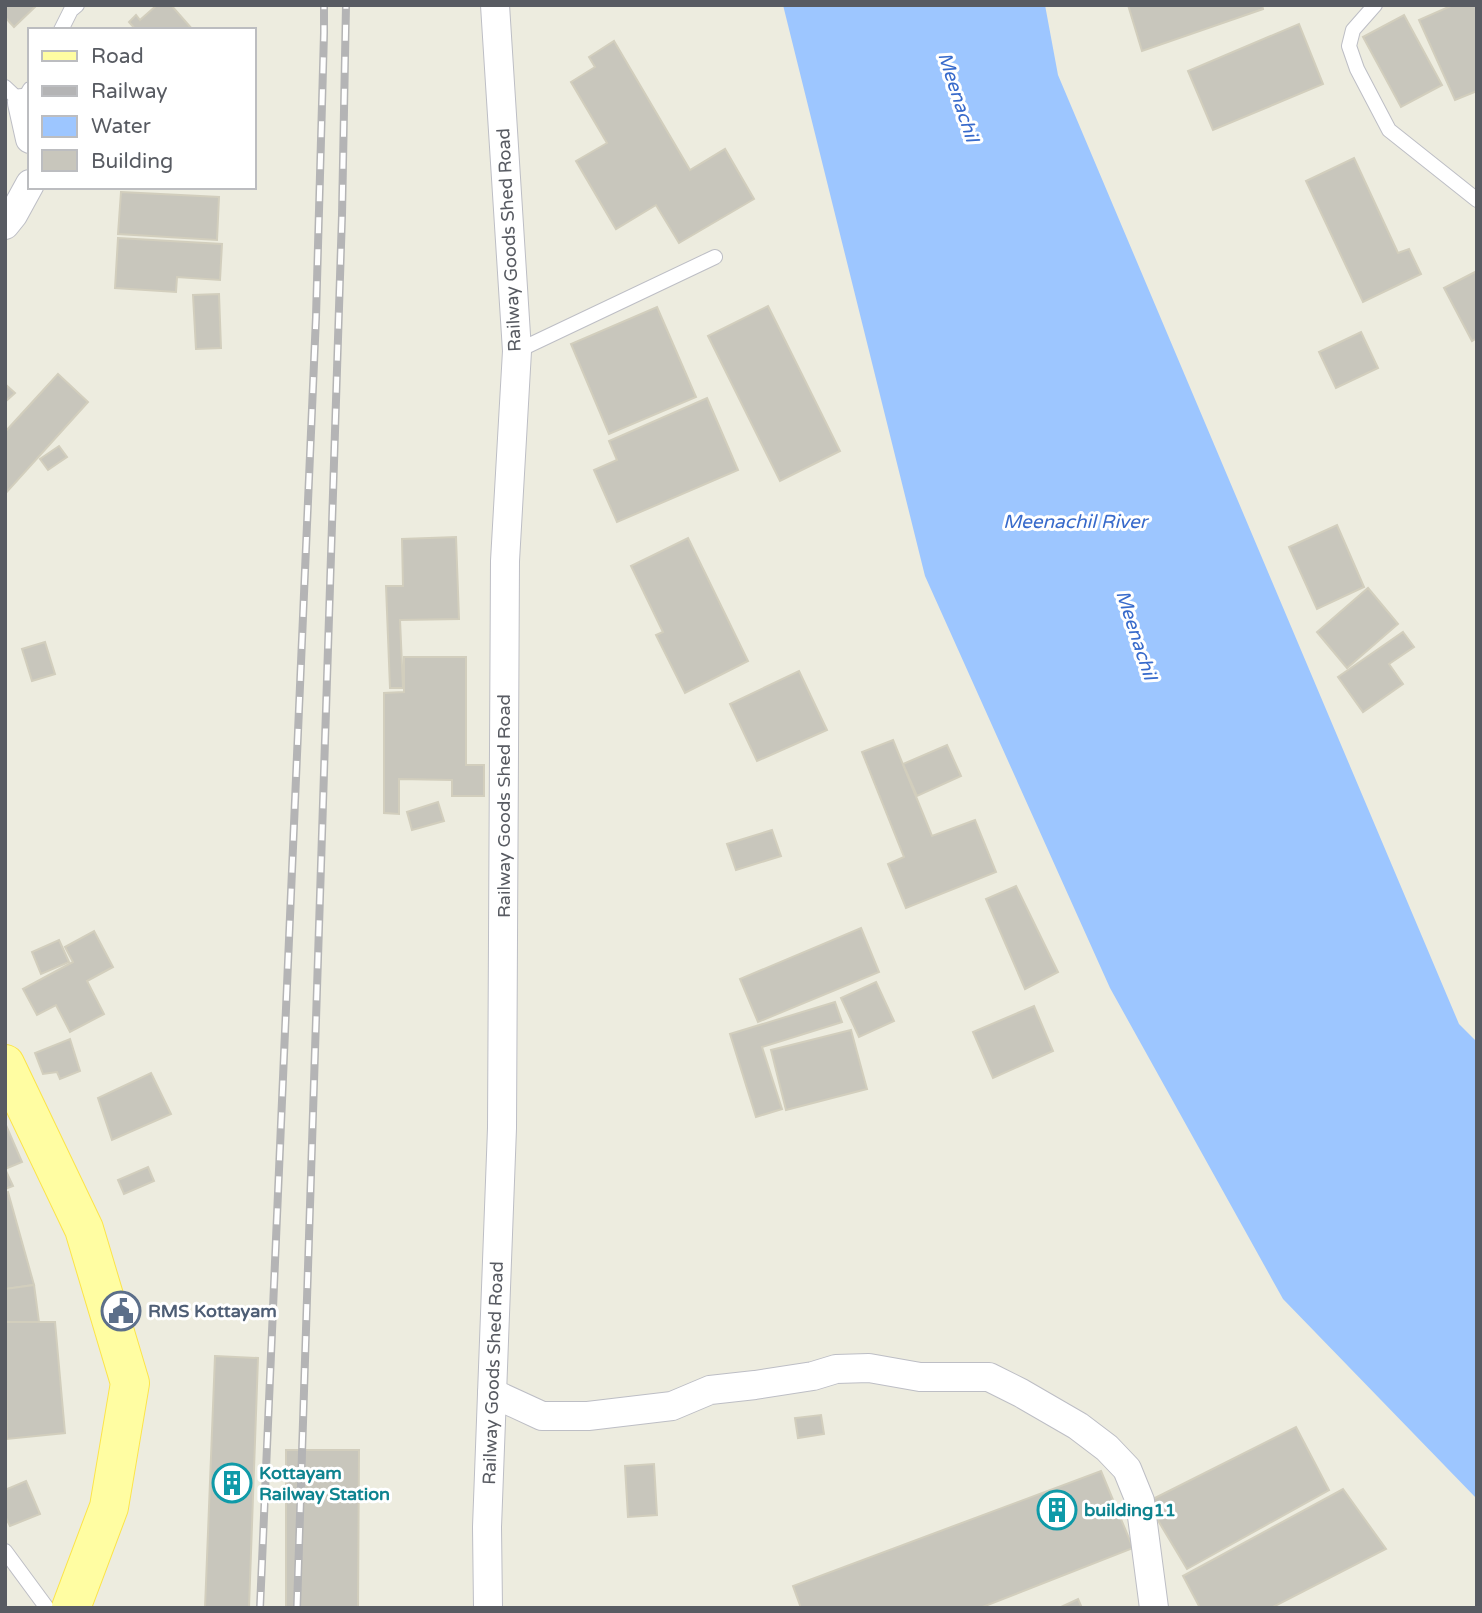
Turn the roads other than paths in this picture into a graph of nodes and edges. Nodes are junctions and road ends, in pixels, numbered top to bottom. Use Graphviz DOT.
graph roads {
  1 [pos="77,5"];
  2 [pos="495,5"];
  3 [pos="1375,5"];
  4 [pos="62,28"];
  5 [pos="19,93"];
  6 [pos="28,131"];
  7 [pos="28,188"];
  8 [pos="1477,200"];
  9 [pos="5,225"];
  10 [pos="715,257"];
  11 [pos="517,351"];
  12 [pos="5,1064"];
  13 [pos="492,1393"];
  14 [pos="5,1550"];
  15 [pos="47,1608"];
  16 [pos="71,1608"];
  17 [pos="488,1608"];
  18 [pos="1154,1608"];
  1 -- 4 [label="lane"];
  2 -- 11 [label="street, Railway Goods Shed Road"];
  3 -- 8 [label="lane"];
  5 -- 6 [label="street"];
  7 -- 9 [label="street"];
  10 -- 11 [label="lane"];
  11 -- 13 [label="street, Railway Goods Shed Road"];
  12 -- 16 [label="main road"];
  13 -- 17 [label="street, Railway Goods Shed Road"];
  13 -- 18 [label="street"];
  14 -- 15 [label="lane"];
}
